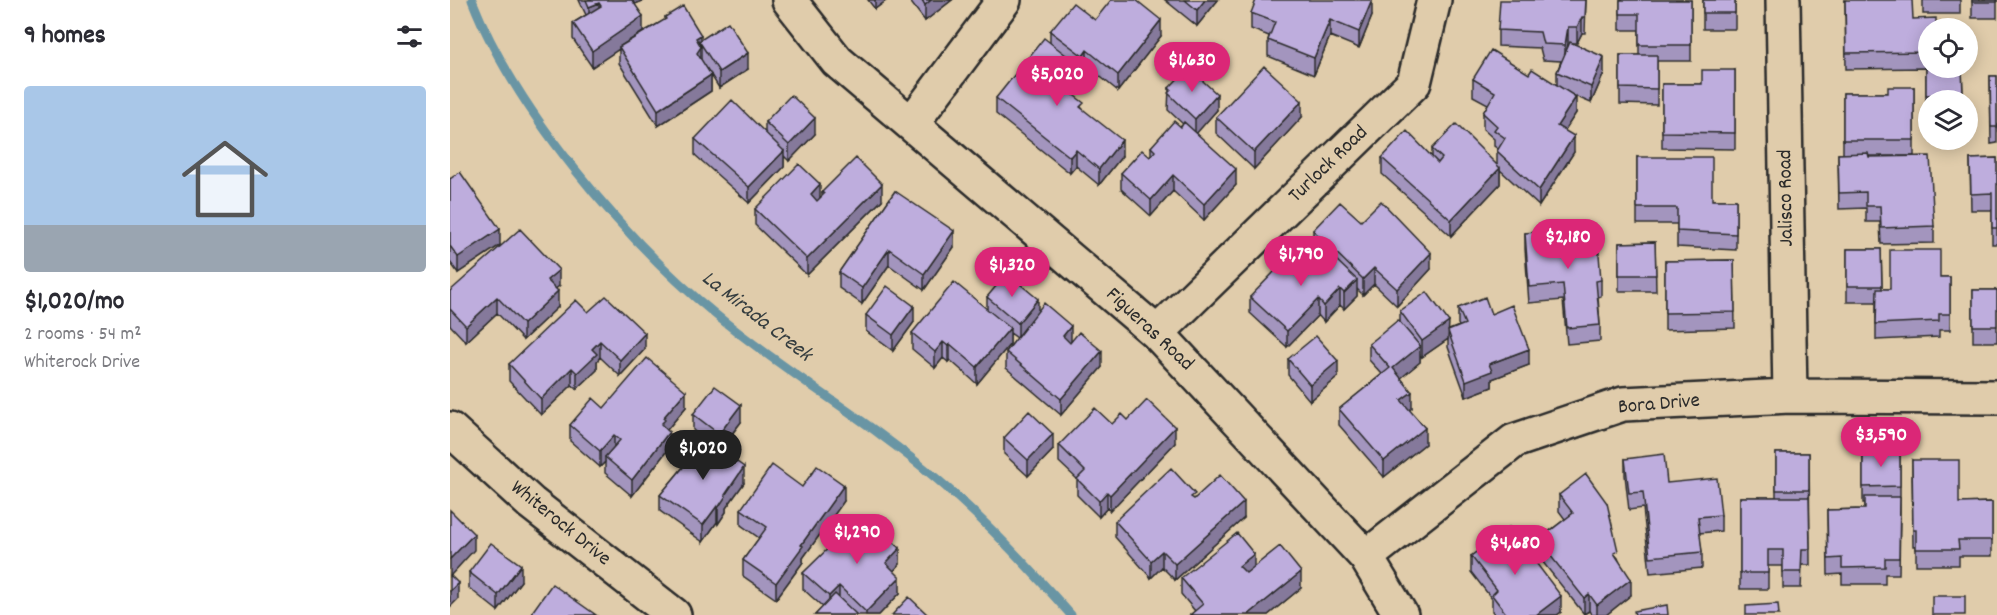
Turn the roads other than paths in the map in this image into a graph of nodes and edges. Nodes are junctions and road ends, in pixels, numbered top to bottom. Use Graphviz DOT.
graph roads {
  1 [pos="789,0"];
  2 [pos="1004,0"];
  3 [pos="1434,0"];
  4 [pos="1784,0"];
  5 [pos="912,123"];
  6 [pos="1157,333"];
  7 [pos="1790,396"];
  8 [pos="1997,397"];
  9 [pos="450,429"];
  10 [pos="1366,557"];
  11 [pos="674,615"];
  12 [pos="1401,615"];
  1 -- 5 [label="street, Figueras Road"];
  2 -- 5 [label="street"];
  3 -- 6 [label="street, Turlock Road"];
  4 -- 7 [label="street, Jalisco Road"];
  5 -- 6 [label="street, Figueras Road"];
  6 -- 10 [label="street, Figueras Road"];
  7 -- 8 [label="street, Bora Drive"];
  7 -- 10 [label="street, Bora Drive"];
  9 -- 11 [label="street, Whiterock Drive"];
  10 -- 12 [label="street, Figueras Road"];
}
